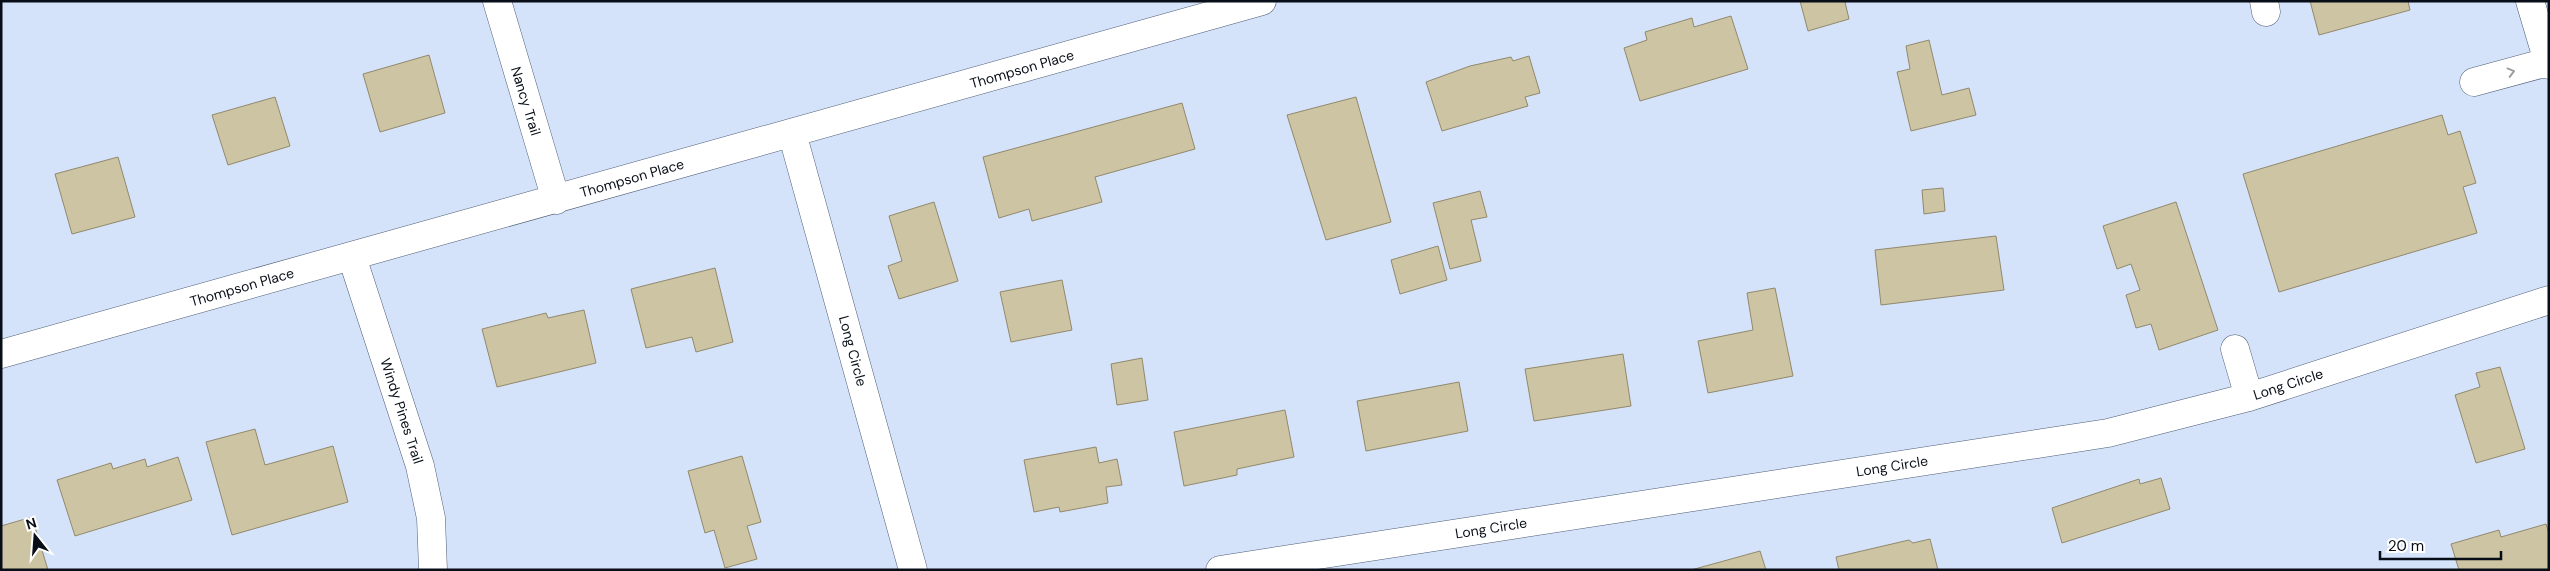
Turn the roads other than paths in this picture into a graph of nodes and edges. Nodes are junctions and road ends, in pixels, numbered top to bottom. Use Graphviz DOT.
graph roads {
  1 [pos="497,1"];
  2 [pos="1262,1"];
  3 [pos="2534,2"];
  4 [pos="2548,64"];
  5 [pos="2474,82"];
  6 [pos="792,133"];
  7 [pos="556,200"];
  8 [pos="352,256"];
  9 [pos="2549,300"];
  10 [pos="2236,349"];
  11 [pos="1,354"];
  12 [pos="2249,397"];
  13 [pos="433,570"];
  14 [pos="913,570"];
  15 [pos="1220,570"];
  1 -- 7 [label="street, Nancy Trail"];
  2 -- 6 [label="street, Thompson Place"];
  3 -- 4 [label="street"];
  5 -- 4 [label="street, one-way"];
  6 -- 7 [label="street, Thompson Place"];
  6 -- 14 [label="street, Long Circle"];
  7 -- 8 [label="street, Thompson Place"];
  8 -- 11 [label="street, Thompson Place"];
  8 -- 13 [label="street, Windy Pines Trail"];
  9 -- 12 [label="street, Long Circle"];
  10 -- 12 [label="street"];
  12 -- 15 [label="street, Long Circle"];
}
